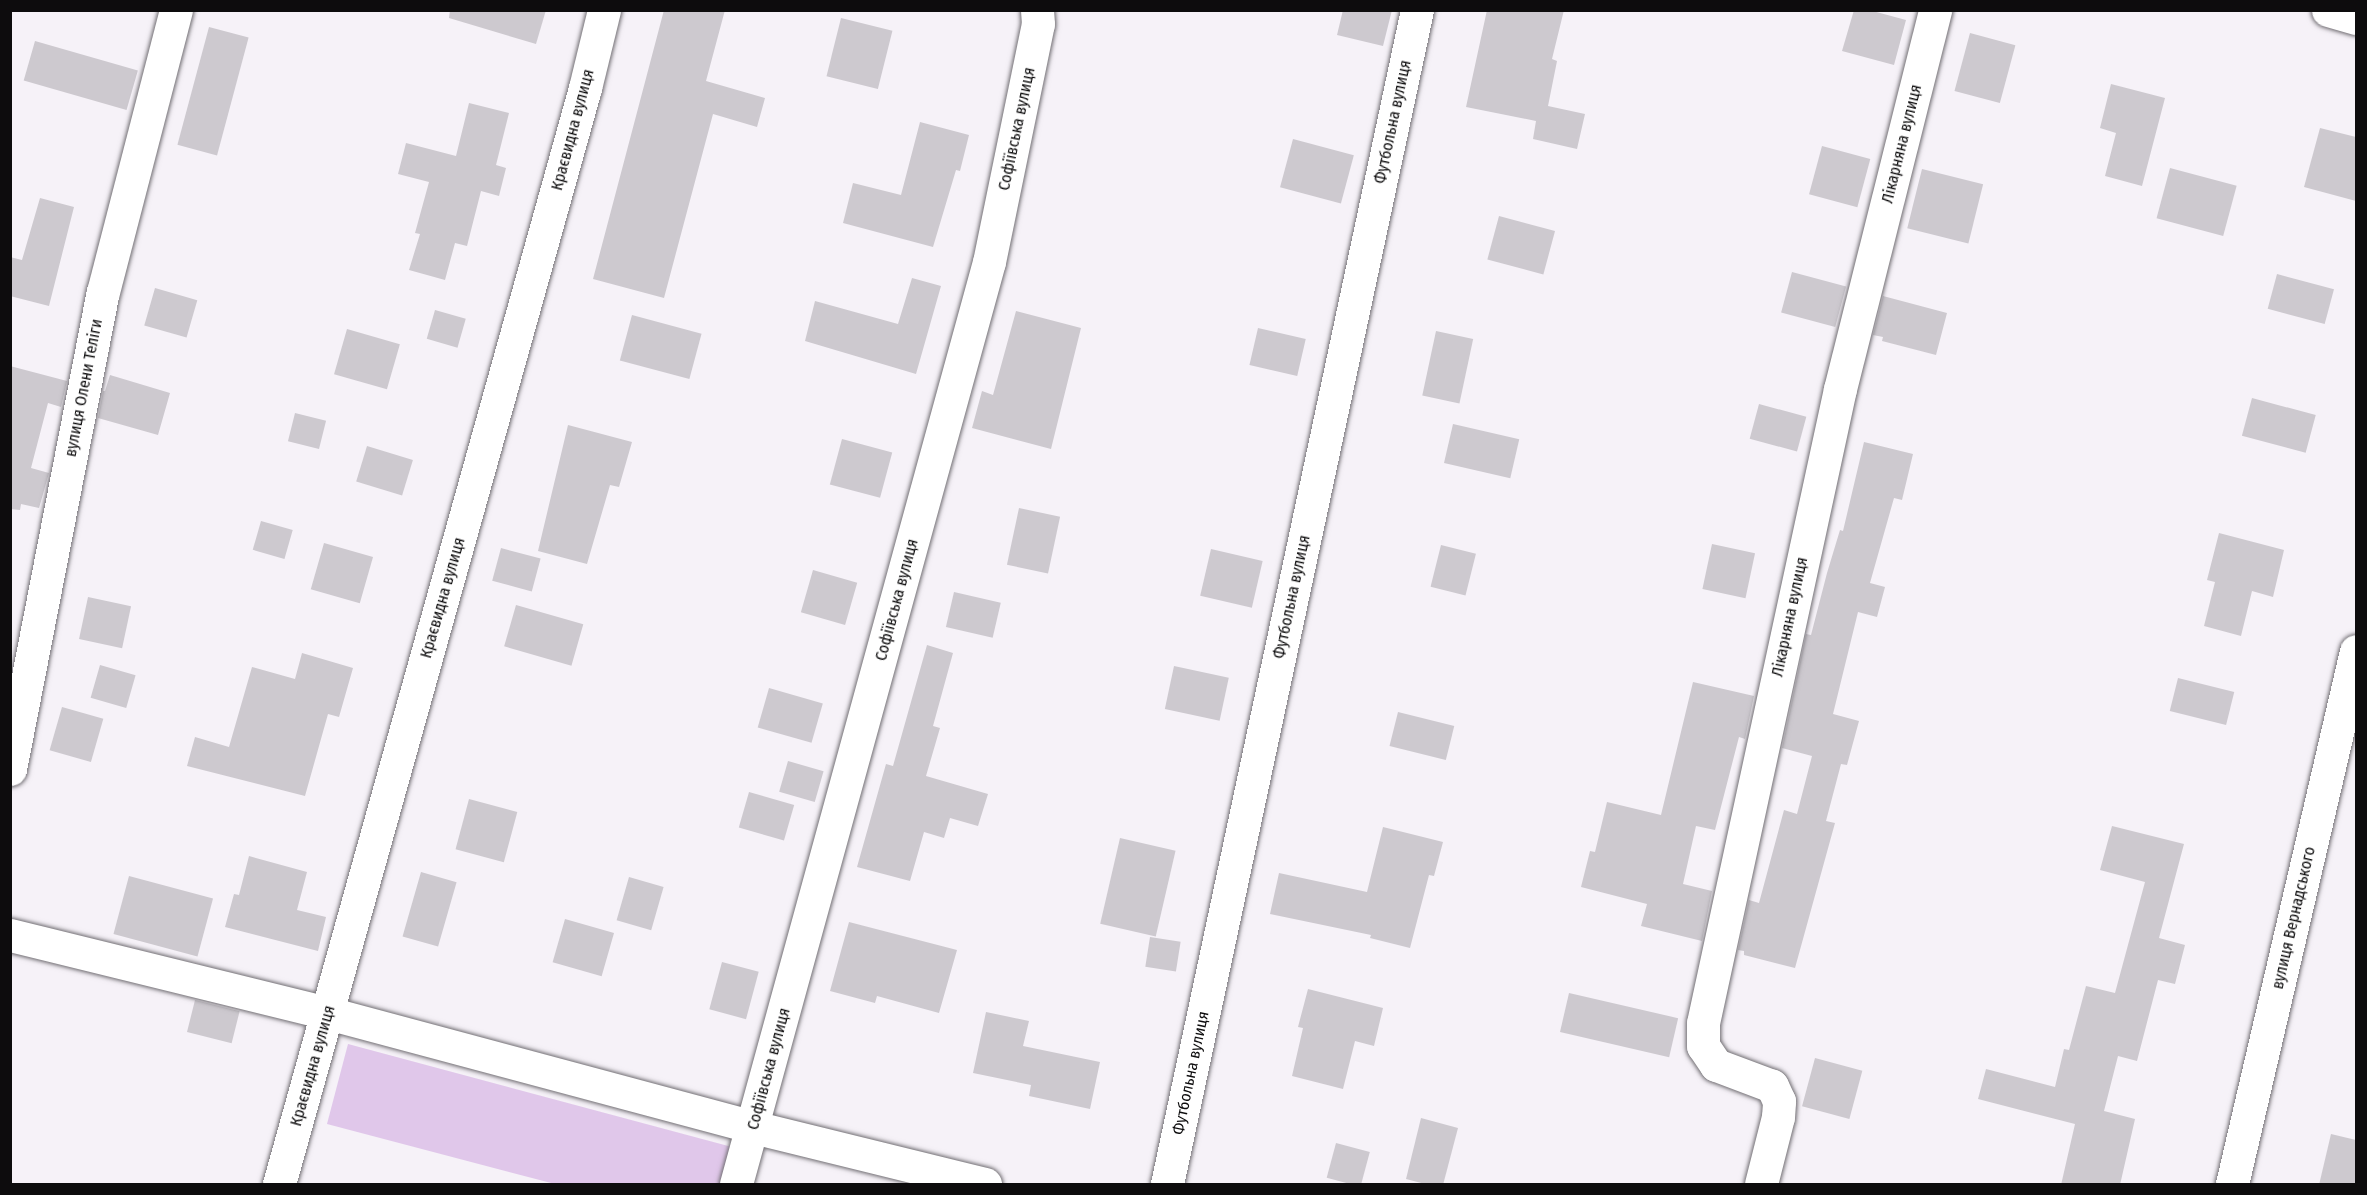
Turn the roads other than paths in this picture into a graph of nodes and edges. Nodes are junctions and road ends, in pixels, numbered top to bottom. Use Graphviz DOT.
graph roads {
  1 [pos="176,10"];
  2 [pos="604,10"];
  3 [pos="1037,10"];
  4 [pos="1416,10"];
  5 [pos="1935,10"];
  6 [pos="2328,10"];
  7 [pos="2356,18"];
  8 [pos="2356,651"];
  9 [pos="10,769"];
  10 [pos="10,935"];
  11 [pos="328,1013"];
  12 [pos="753,1127"];
  13 [pos="279,1185"];
  14 [pos="736,1185"];
  15 [pos="985,1185"];
  16 [pos="1167,1185"];
  17 [pos="1761,1185"];
  18 [pos="2232,1185"];
  1 -- 9 [label="street, вулиця Олени Теліги"];
  2 -- 11 [label="street, Краєвидна вулиця"];
  3 -- 12 [label="street, Софіївська вулиця"];
  4 -- 16 [label="street, Футбольна вулиця"];
  5 -- 17 [label="street, Лікарняна вулиця"];
  6 -- 7 [label="street"];
  8 -- 18 [label="street, вулиця Вернадського"];
  10 -- 11 [label="street"];
  11 -- 12 [label="street"];
  11 -- 13 [label="street, Краєвидна вулиця"];
  12 -- 14 [label="street, Софіївська вулиця"];
  12 -- 15 [label="street"];
}
